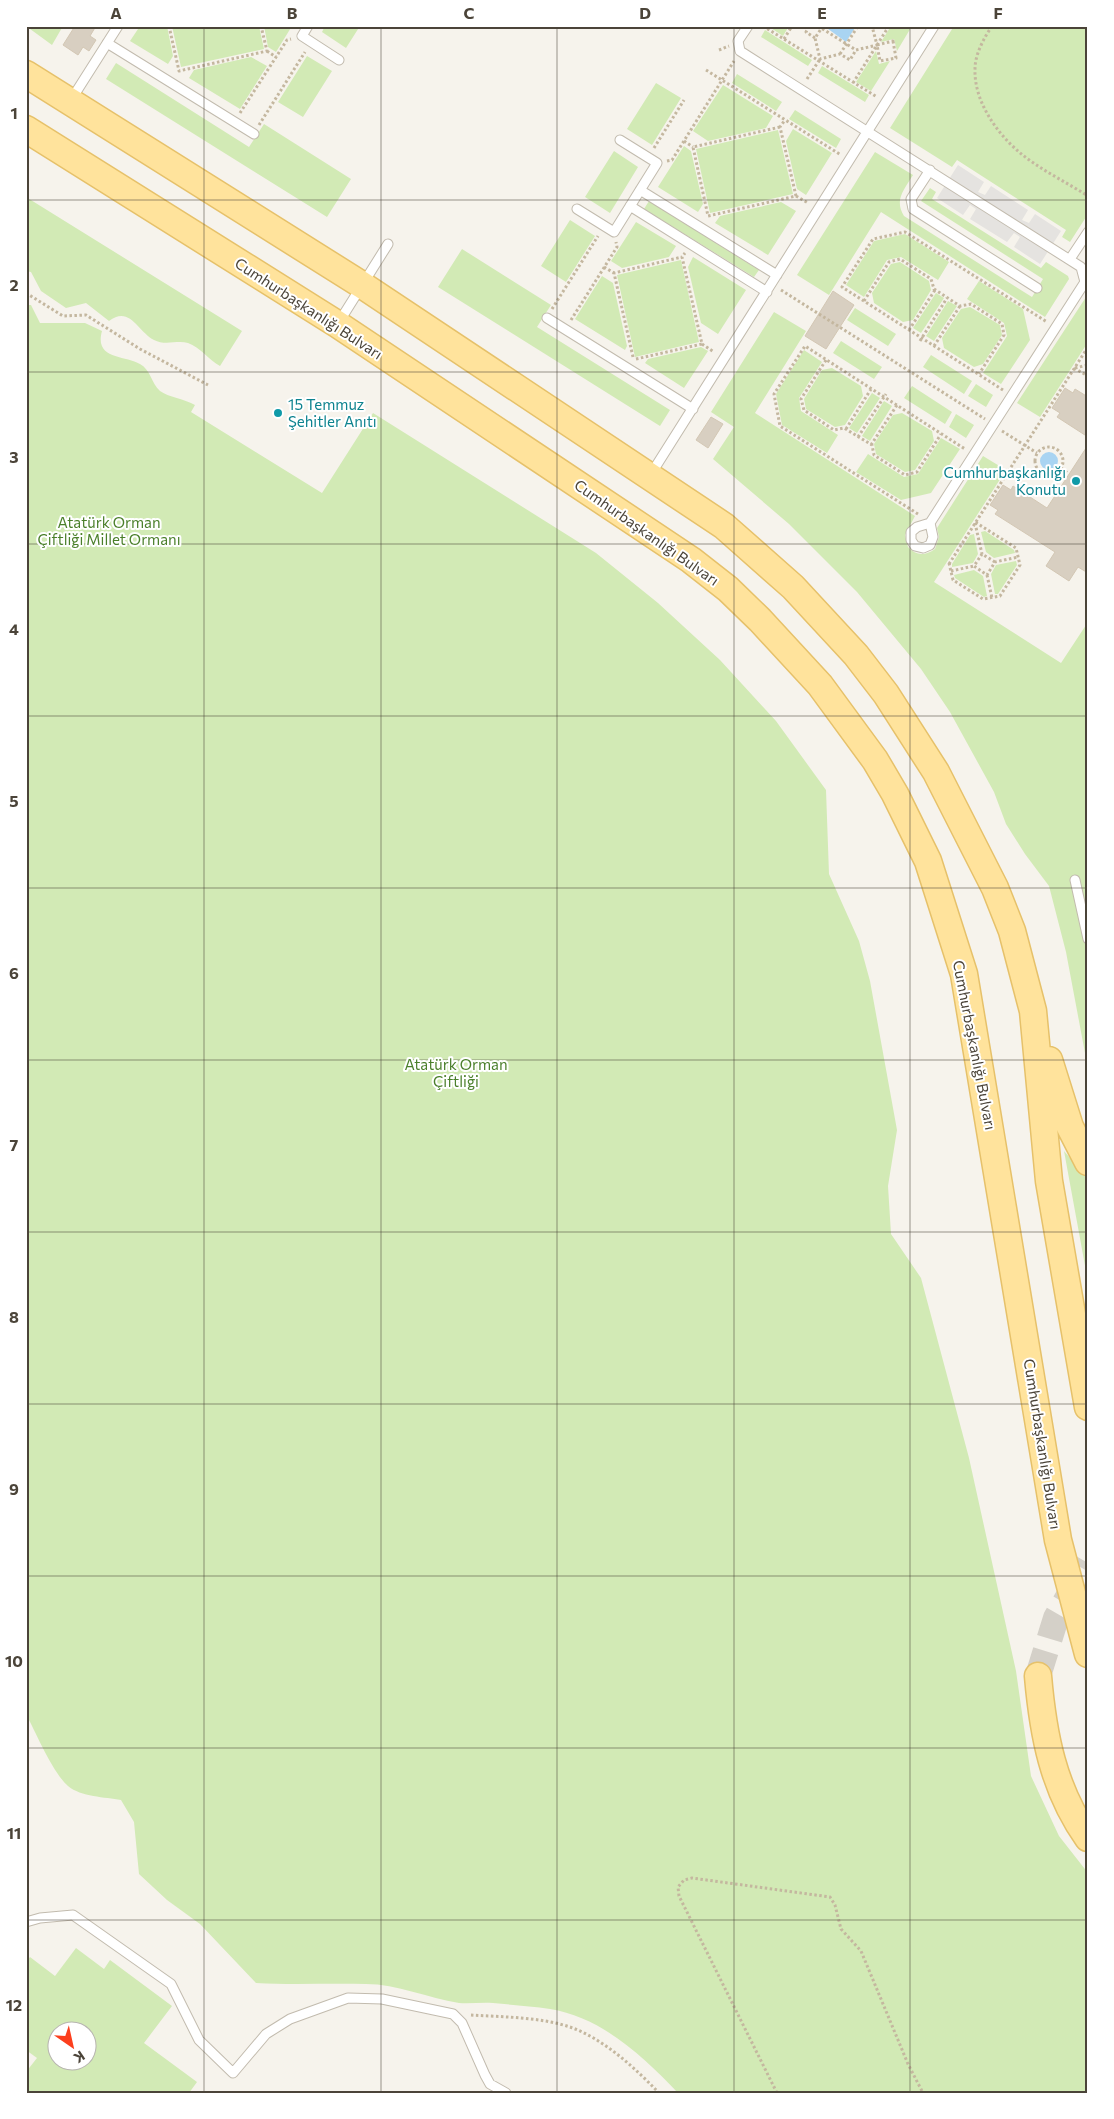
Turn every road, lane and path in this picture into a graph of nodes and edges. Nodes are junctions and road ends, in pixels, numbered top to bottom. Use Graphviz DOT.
graph roads {
  1 [pos="118,26"];
  2 [pos="169,26"];
  3 [pos="261,26"];
  4 [pos="308,26"];
  5 [pos="748,26"];
  6 [pos="763,26"];
  7 [pos="792,26"];
  8 [pos="809,26"];
  9 [pos="858,26"];
  10 [pos="872,26"];
  11 [pos="888,26"];
  12 [pos="934,26"];
  13 [pos="992,26"];
  14 [pos="821,27"];
  15 [pos="815,38"];
  16 [pos="784,39"];
  17 [pos="287,40"];
  18 [pos="312,42"];
  19 [pos="107,43"];
  20 [pos="846,44"];
  21 [pos="877,45"];
  22 [pos="267,50"];
  23 [pos="856,50"];
  24 [pos="740,51"];
  25 [pos="840,54"];
  26 [pos="276,56"];
  27 [pos="339,60"];
  28 [pos="819,60"];
  29 [pos="706,70"];
  30 [pos="26,74"];
  31 [pos="722,79"];
  32 [pos="853,82"];
  33 [pos="801,89"];
  34 [pos="684,100"];
  35 [pos="70,102"];
  36 [pos="886,103"];
  37 [pos="785,120"];
  38 [pos="234,122"];
  39 [pos="780,127"];
  40 [pos="26,129"];
  41 [pos="868,131"];
  42 [pos="254,134"];
  43 [pos="620,140"];
  44 [pos="684,141"];
  45 [pos="693,147"];
  46 [pos="648,158"];
  47 [pos="672,160"];
  48 [pos="850,160"];
  49 [pos="930,170"];
  50 [pos="640,190"];
  51 [pos="1088,196"];
  52 [pos="630,206"];
  53 [pos="577,208"];
  54 [pos="605,226"];
  55 [pos="1088,232"];
  56 [pos="388,244"];
  57 [pos="617,247"];
  58 [pos="1070,259"];
  59 [pos="604,267"];
  60 [pos="614,273"];
  61 [pos="778,275"];
  62 [pos="362,285"];
  63 [pos="770,288"];
  64 [pos="1037,288"];
  65 [pos="935,290"];
  66 [pos="26,293"];
  67 [pos="947,298"];
  68 [pos="864,301"];
  69 [pos="960,306"];
  70 [pos="546,318"];
  71 [pos="337,324"];
  72 [pos="1056,328"];
  73 [pos="565,329"];
  74 [pos="909,330"];
  75 [pos="921,339"];
  76 [pos="934,346"];
  77 [pos="1088,347"];
  78 [pos="826,360"];
  79 [pos="1088,365"];
  80 [pos="1074,368"];
  81 [pos="979,374"];
  82 [pos="1088,376"];
  83 [pos="208,385"];
  84 [pos="995,385"];
  85 [pos="871,389"];
  86 [pos="885,395"];
  87 [pos="896,405"];
  88 [pos="693,409"];
  89 [pos="993,425"];
  90 [pos="846,429"];
  91 [pos="942,433"];
  92 [pos="858,437"];
  93 [pos="957,444"];
  94 [pos="871,445"];
  95 [pos="1025,445"];
  96 [pos="1037,453"];
  97 [pos="1061,468"];
  98 [pos="1069,474"];
  99 [pos="649,476"];
  100 [pos="931,522"];
  101 [pos="975,522"];
  102 [pos="982,554"];
  103 [pos="1018,557"];
  104 [pos="995,562"];
  105 [pos="974,566"];
  106 [pos="950,572"];
  107 [pos="987,575"];
  108 [pos="992,598"];
  109 [pos="1075,880"];
  110 [pos="1088,939"];
  111 [pos="1033,1011"];
  112 [pos="1088,1162"];
  113 [pos="1088,1407"];
  114 [pos="1088,1654"];
  115 [pos="1038,1676"];
  116 [pos="1088,1838"];
  117 [pos="26,1922"];
  118 [pos="453,2014"];
  119 [pos="506,2093"];
  120 [pos="659,2093"];
  121 [pos="776,2093"];
  122 [pos="923,2093"];
  1 -- 19 [label="lane"];
  2 -- 22 [label="path"];
  3 -- 22 [label="path"];
  4 -- 18 [label="lane"];
  5 -- 24 [label="lane"];
  6 -- 16 [label="path"];
  7 -- 16 [label="path"];
  8 -- 15 [label="path"];
  9 -- 20 [label="path"];
  10 -- 21 [label="path"];
  11 -- 21 [label="path"];
  12 -- 36 [label="lane"];
  13 -- 51 [label="path"];
  14 -- 15 [label="path"];
  14 -- 20 [label="path"];
  15 -- 28 [label="path"];
  16 -- 28 [label="path"];
  17 -- 26 [label="path"];
  18 -- 27 [label="lane"];
  18 -- 42 [label="path"];
  19 -- 35 [label="lane"];
  19 -- 38 [label="lane"];
  20 -- 23 [label="path"];
  20 -- 25 [label="path"];
  21 -- 21 [label="path"];
  21 -- 23 [label="path"];
  21 -- 32 [label="path"];
  22 -- 26 [label="path"];
  23 -- 25 [label="path"];
  24 -- 31 [label="path"];
  24 -- 33 [label="lane"];
  25 -- 28 [label="path"];
  26 -- 38 [label="path"];
  28 -- 32 [label="path"];
  28 -- 33 [label="path"];
  29 -- 31 [label="path"];
  30 -- 35 [label="main road"];
  31 -- 37 [label="path"];
  31 -- 44 [label="path"];
  32 -- 36 [label="path"];
  33 -- 41 [label="lane"];
  34 -- 46 [label="path"];
  35 -- 62 [label="main road"];
  36 -- 41 [label="lane"];
  37 -- 39 [label="path"];
  37 -- 48 [label="path"];
  38 -- 42 [label="lane"];
  39 -- 45 [label="path"];
  39 -- 45 [label="path"];
  40 -- 71 [label="main road, Cumhurbaşkanlığı Bulvarı"];
  41 -- 48 [label="lane"];
  41 -- 49 [label="lane"];
  43 -- 46 [label="lane"];
  44 -- 45 [label="path"];
  44 -- 47 [label="path"];
  46 -- 50 [label="lane"];
  48 -- 61 [label="lane"];
  49 -- 58 [label="lane"];
  49 -- 64 [label="lane"];
  50 -- 52 [label="lane"];
  50 -- 61 [label="lane"];
  52 -- 54 [label="lane"];
  52 -- 63 [label="lane"];
  53 -- 54 [label="lane"];
  54 -- 70 [label="path"];
  55 -- 58 [label="lane"];
  56 -- 62 [label="lane"];
  57 -- 59 [label="path"];
  58 -- 72 [label="lane"];
  59 -- 60 [label="path"];
  59 -- 73 [label="path"];
  60 -- 60 [label="path"];
  61 -- 63 [label="lane"];
  62 -- 71 [label="lane"];
  62 -- 99 [label="main road"];
  63 -- 88 [label="lane"];
  63 -- 89 [label="path"];
  65 -- 67 [label="path"];
  65 -- 68 [label="path"];
  65 -- 74 [label="path"];
  66 -- 83 [label="path"];
  67 -- 69 [label="path"];
  67 -- 75 [label="path"];
  68 -- 72 [label="path"];
  68 -- 74 [label="path"];
  69 -- 76 [label="path"];
  69 -- 81 [label="path"];
  70 -- 73 [label="lane"];
  71 -- 114 [label="main road, Cumhurbaşkanlığı Bulvarı"];
  72 -- 89 [label="lane"];
  73 -- 88 [label="lane"];
  74 -- 75 [label="path"];
  75 -- 76 [label="path"];
  76 -- 81 [label="path"];
  77 -- 80 [label="path"];
  78 -- 85 [label="path"];
  78 -- 90 [label="path"];
  78 -- 100 [label="path"];
  79 -- 80 [label="path"];
  80 -- 82 [label="path"];
  80 -- 95 [label="path"];
  81 -- 84 [label="path"];
  85 -- 86 [label="path"];
  85 -- 90 [label="path"];
  86 -- 87 [label="path"];
  86 -- 92 [label="path"];
  87 -- 91 [label="path"];
  87 -- 94 [label="path"];
  88 -- 99 [label="lane"];
  89 -- 95 [label="path"];
  89 -- 100 [label="lane"];
  90 -- 92 [label="path"];
  91 -- 93 [label="path"];
  91 -- 94 [label="path"];
  92 -- 94 [label="path"];
  95 -- 96 [label="path"];
  95 -- 101 [label="path"];
  96 -- 97 [label="path"];
  96 -- 97 [label="path"];
  97 -- 98 [label="path"];
  99 -- 111 [label="main road"];
  101 -- 102 [label="path"];
  101 -- 103 [label="path"];
  101 -- 106 [label="path"];
  102 -- 104 [label="path"];
  102 -- 105 [label="path"];
  103 -- 104 [label="path"];
  103 -- 108 [label="path"];
  104 -- 107 [label="path"];
  105 -- 106 [label="path"];
  105 -- 107 [label="path"];
  106 -- 108 [label="path"];
  107 -- 108 [label="path"];
  109 -- 110 [label="lane"];
  111 -- 112 [label="main road"];
  111 -- 113 [label="main road"];
  115 -- 116 [label="main road"];
  117 -- 118 [label="lane"];
  118 -- 119 [label="lane"];
  118 -- 120 [label="path"];
  121 -- 122 [label="path"];
}
